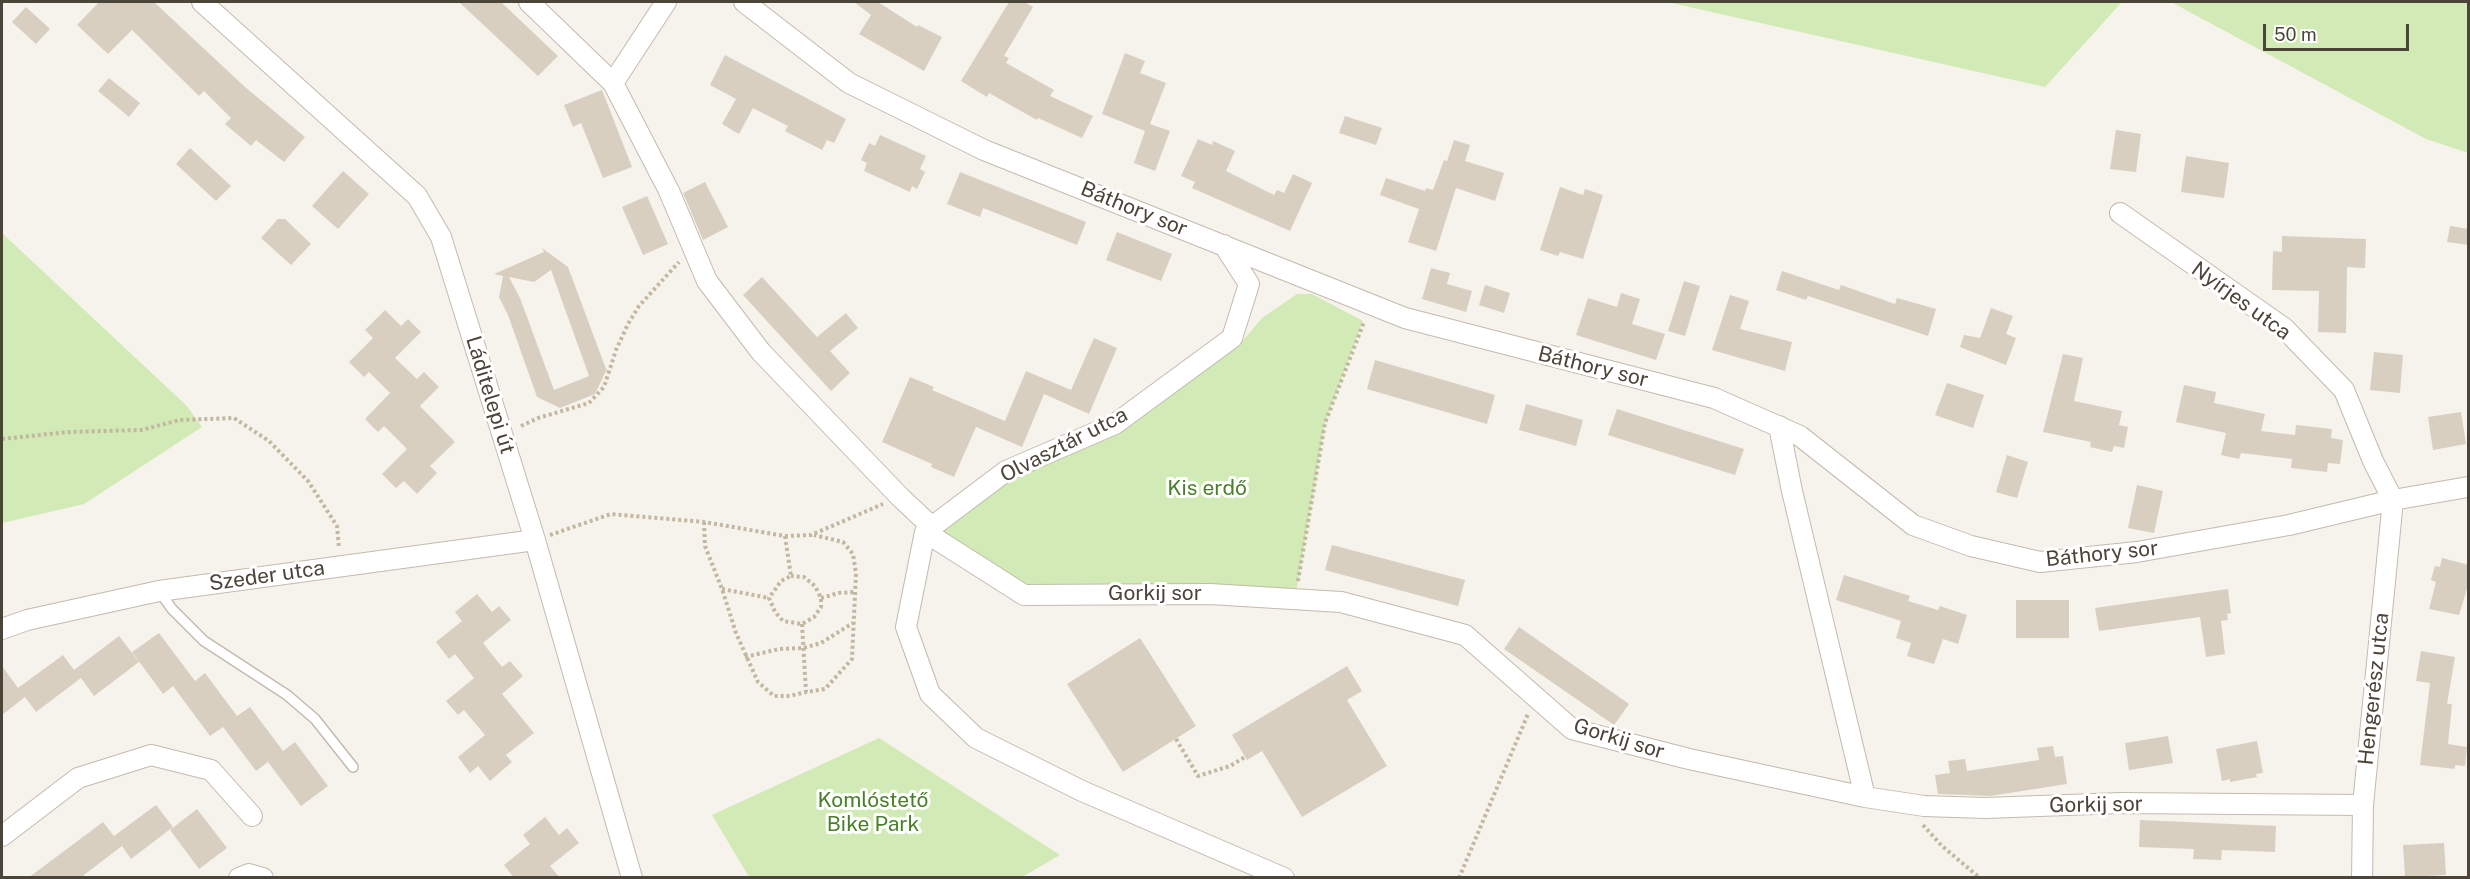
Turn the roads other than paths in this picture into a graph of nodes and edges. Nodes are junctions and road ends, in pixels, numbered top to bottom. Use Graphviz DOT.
graph roads {
  1 [pos="202,2"];
  2 [pos="529,2"];
  3 [pos="666,2"];
  4 [pos="744,2"];
  5 [pos="613,83"];
  6 [pos="2120,213"];
  7 [pos="1224,244"];
  8 [pos="1779,426"];
  9 [pos="2469,487"];
  10 [pos="2393,500"];
  11 [pos="928,529"];
  12 [pos="535,540"];
  13 [pos="159,591"];
  14 [pos="2,629"];
  15 [pos="353,767"];
  16 [pos="1864,797"];
  17 [pos="2363,806"];
  18 [pos="252,816"];
  19 [pos="2,836"];
  20 [pos="239,878"];
  21 [pos="263,878"];
  22 [pos="632,878"];
  23 [pos="1284,878"];
  24 [pos="2362,878"];
  1 -- 12 [label="street, Láditelepi út"];
  2 -- 5 [label="street, Gorkij sor"];
  3 -- 5 [label="street"];
  4 -- 7 [label="street, Báthory sor"];
  5 -- 11 [label="street, Gorkij sor"];
  6 -- 10 [label="street, Nyírjes utca"];
  7 -- 8 [label="street, Báthory sor"];
  7 -- 11 [label="street, Olvasztár utca"];
  8 -- 10 [label="street, Báthory sor"];
  8 -- 16 [label="street"];
  9 -- 10 [label="street, Báthory sor"];
  10 -- 17 [label="street, Hengerész utca"];
  11 -- 16 [label="street, Gorkij sor"];
  11 -- 23 [label="street"];
  12 -- 13 [label="street, Szeder utca"];
  12 -- 22 [label="street, Láditelepi út"];
  13 -- 14 [label="street, Szeder utca"];
  13 -- 15 [label="lane"];
  16 -- 17 [label="street, Gorkij sor"];
  17 -- 24 [label="street, Hengerész utca"];
  18 -- 19 [label="street"];
  20 -- 21 [label="street"];
}
